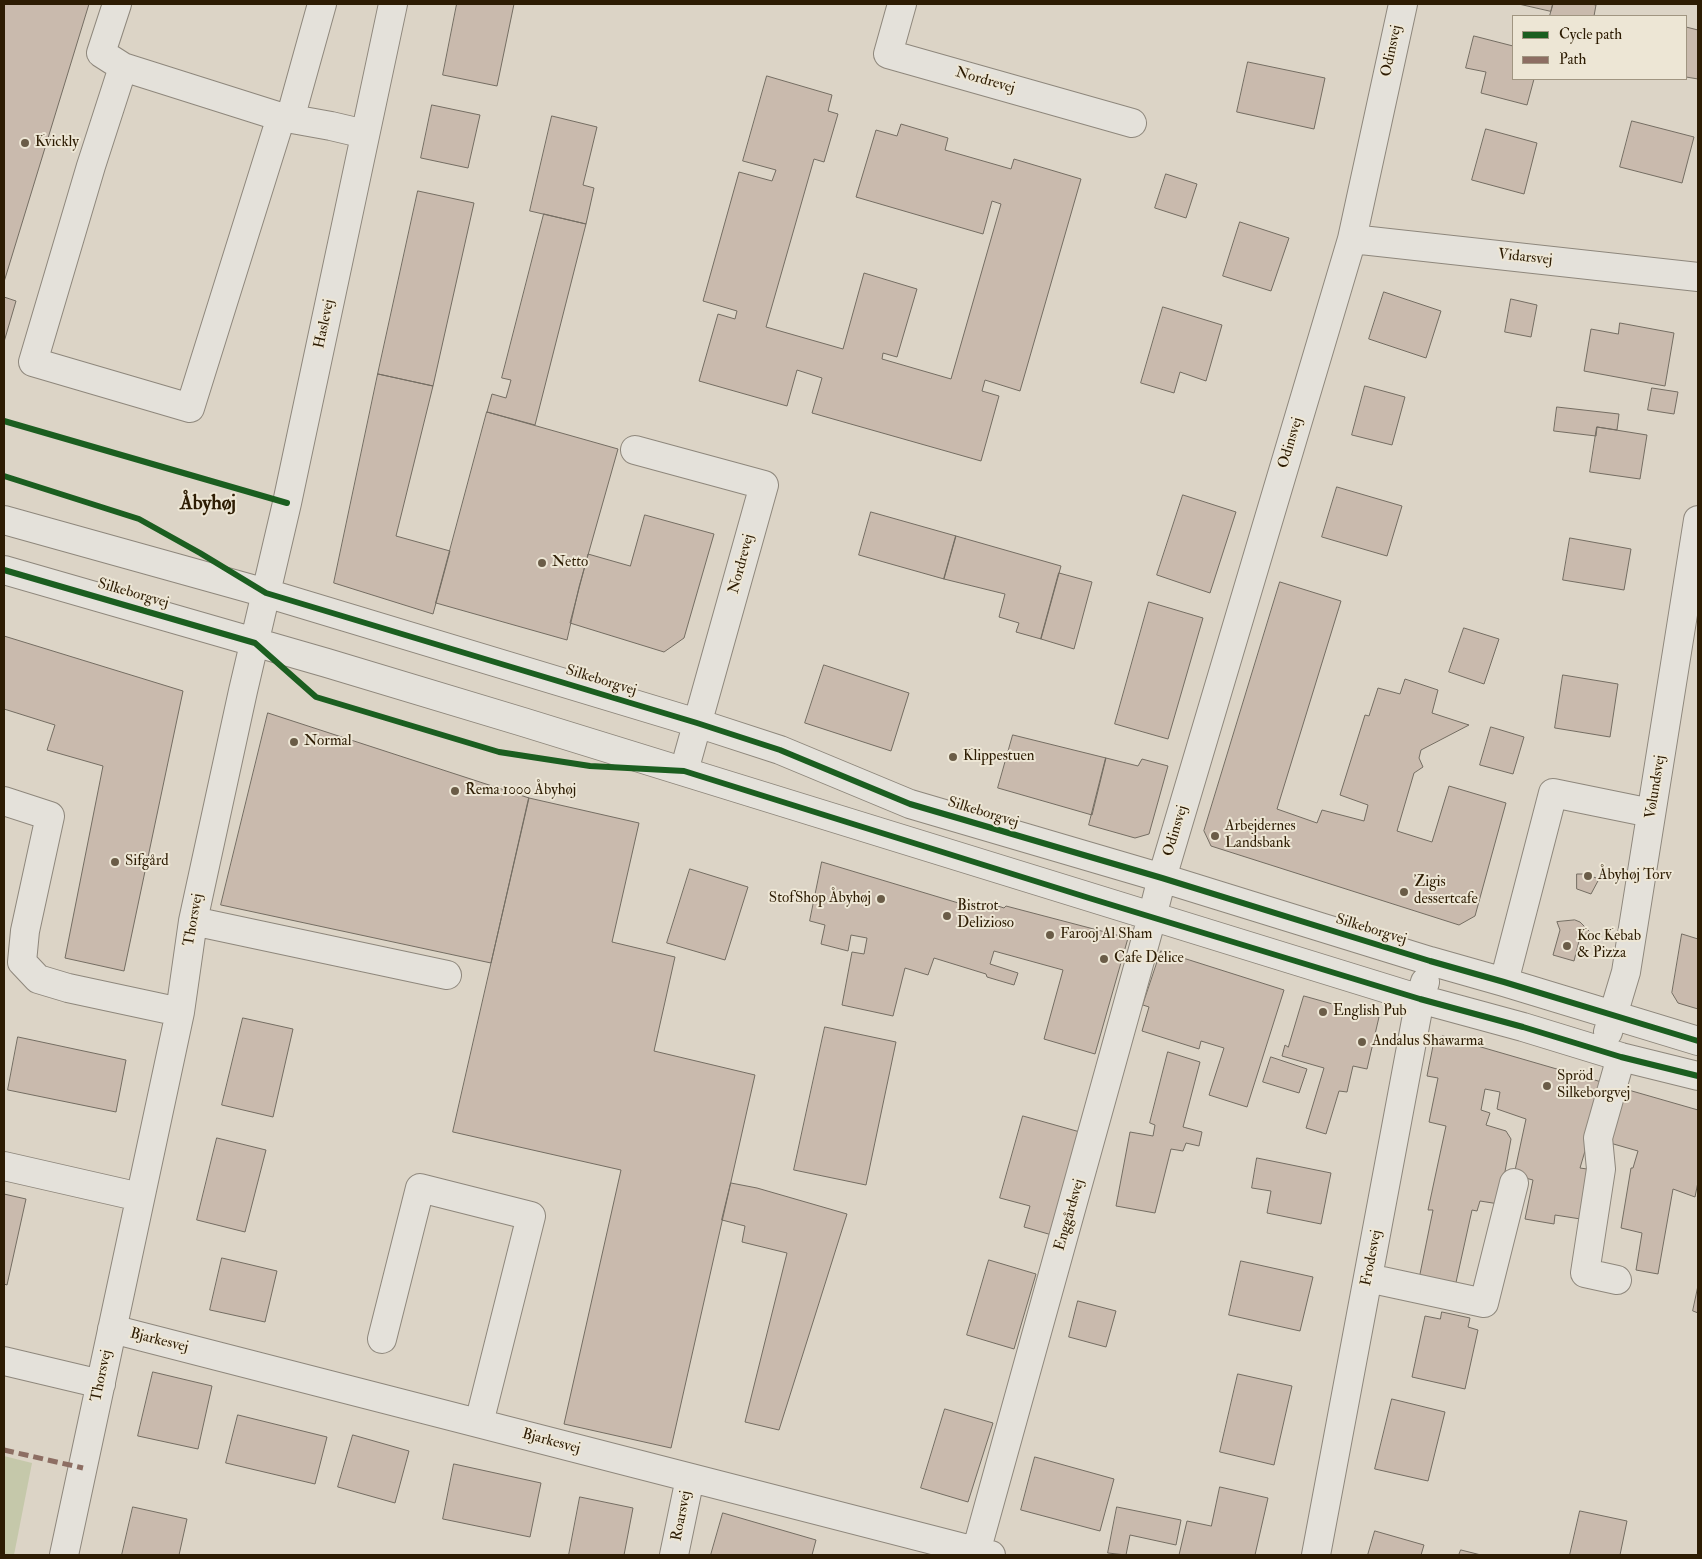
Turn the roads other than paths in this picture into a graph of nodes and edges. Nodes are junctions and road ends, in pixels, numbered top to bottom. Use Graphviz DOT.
graph roads {
  1 [pos="117,4"];
  2 [pos="322,4"];
  3 [pos="393,4"];
  4 [pos="902,4"];
  5 [pos="1403,4"];
  6 [pos="123,68"];
  7 [pos="285,118"];
  8 [pos="1132,123"];
  9 [pos="364,134"];
  10 [pos="1352,239"];
  11 [pos="1698,277"];
  12 [pos="635,450"];
  13 [pos="4,520"];
  14 [pos="1698,520"];
  15 [pos="4,570"];
  16 [pos="266,593"];
  17 [pos="255,643"];
  18 [pos="698,723"];
  19 [pos="684,771"];
  20 [pos="4,801"];
  21 [pos="1652,813"];
  22 [pos="1162,878"];
  23 [pos="1152,917"];
  24 [pos="192,921"];
  25 [pos="1430,961"];
  26 [pos="447,975"];
  27 [pos="1504,982"];
  28 [pos="1420,999"];
  29 [pos="180,1012"];
  30 [pos="1613,1016"];
  31 [pos="1698,1041"];
  32 [pos="1612,1054"];
  33 [pos="1698,1076"];
  34 [pos="4,1166"];
  35 [pos="1514,1182"];
  36 [pos="140,1197"];
  37 [pos="1368,1278"];
  38 [pos="1617,1280"];
  39 [pos="112,1328"];
  40 [pos="382,1339"];
  41 [pos="4,1361"];
  42 [pos="100,1384"];
  43 [pos="480,1423"];
  44 [pos="690,1478"];
  45 [pos="983,1553"];
  46 [pos="64,1555"];
  47 [pos="674,1555"];
  48 [pos="1316,1555"];
  1 -- 6 [label="street"];
  2 -- 7 [label="street"];
  3 -- 9 [label="street, Haslevej"];
  4 -- 8 [label="street, Nordrevej"];
  5 -- 10 [label="street, Odinsvej"];
  6 -- 7 [label="street"];
  6 -- 7 [label="street"];
  7 -- 9 [label="street"];
  9 -- 16 [label="street, Haslevej"];
  10 -- 11 [label="street, Vidarsvej"];
  10 -- 22 [label="street, Odinsvej"];
  12 -- 18 [label="street, Nordrevej"];
  13 -- 16 [label="street, Silkeborgvej"];
  14 -- 21 [label="street, Vølundsvej"];
  15 -- 17 [label="street, Silkeborgvej"];
  16 -- 17 [label="street, Haslevej"];
  16 -- 18 [label="street, Silkeborgvej"];
  17 -- 19 [label="street, Silkeborgvej"];
  17 -- 24 [label="street, Thorsvej"];
  18 -- 19 [label="street, Nordrevej"];
  18 -- 22 [label="street, Silkeborgvej"];
  19 -- 23 [label="street, Silkeborgvej"];
  20 -- 29 [label="street"];
  21 -- 27 [label="street"];
  21 -- 30 [label="street, Vølundsvej"];
  22 -- 23 [label="street, Enggårdsvej"];
  22 -- 25 [label="street, Silkeborgvej"];
  23 -- 28 [label="street, Silkeborgvej"];
  23 -- 45 [label="street, Enggårdsvej"];
  24 -- 26 [label="street"];
  24 -- 29 [label="street, Thorsvej"];
  25 -- 27 [label="street, Silkeborgvej"];
  25 -- 28 [label="street, Frodesvej"];
  27 -- 30 [label="street, Silkeborgvej"];
  28 -- 32 [label="street, Silkeborgvej"];
  28 -- 37 [label="street, Frodesvej"];
  29 -- 36 [label="street, Thorsvej"];
  30 -- 31 [label="street, Silkeborgvej"];
  30 -- 32 [label="street, Vølundsvej"];
  32 -- 33 [label="street, Silkeborgvej"];
  32 -- 38 [label="street, Vølundsvej"];
  34 -- 36 [label="street"];
  35 -- 37 [label="street"];
  36 -- 39 [label="street, Thorsvej"];
  37 -- 48 [label="street, Frodesvej"];
  39 -- 42 [label="street, Thorsvej"];
  39 -- 43 [label="street, Bjarkesvej"];
  40 -- 43 [label="street"];
  41 -- 42 [label="street"];
  42 -- 46 [label="street, Thorsvej"];
  43 -- 44 [label="street, Bjarkesvej"];
  44 -- 45 [label="street, Bjarkesvej"];
  44 -- 47 [label="street, Roarsvej"];
}
